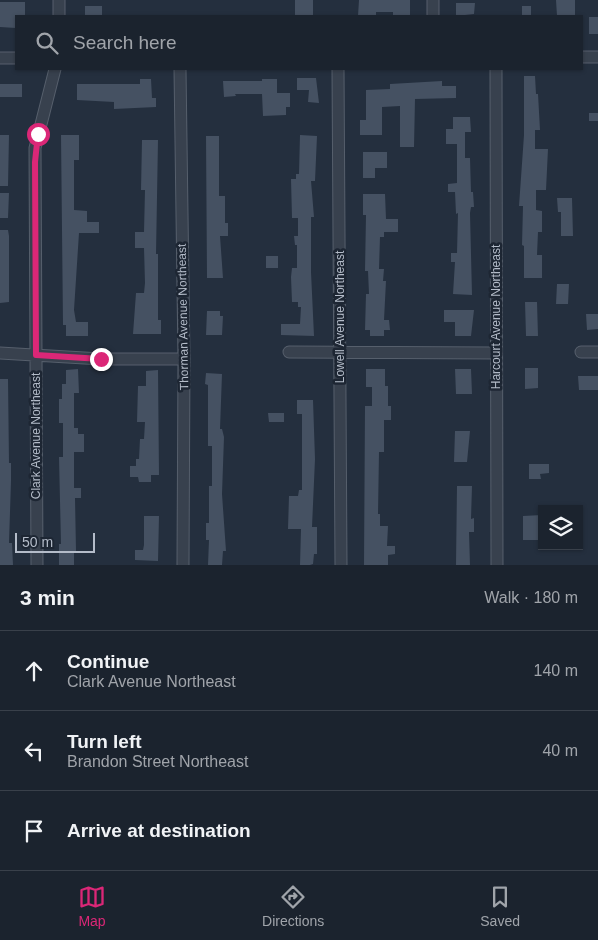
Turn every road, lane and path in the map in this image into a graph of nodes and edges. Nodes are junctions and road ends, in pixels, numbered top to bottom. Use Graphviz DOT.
graph roads {
  1 [pos="59,0"];
  2 [pos="433,0"];
  3 [pos="59,15"];
  4 [pos="433,15"];
  5 [pos="583,57"];
  6 [pos="598,57"];
  7 [pos="0,58"];
  8 [pos="15,58"];
  9 [pos="55,70"];
  10 [pos="180,70"];
  11 [pos="338,70"];
  12 [pos="496,70"];
  13 [pos="289,352"];
  14 [pos="340,352"];
  15 [pos="581,352"];
  16 [pos="598,352"];
  17 [pos="0,353"];
  18 [pos="496,353"];
  19 [pos="36,355"];
  20 [pos="184,359"];
  21 [pos="36,565"];
  22 [pos="183,565"];
  23 [pos="341,565"];
  24 [pos="497,565"];
  1 -- 3 [label="street"];
  2 -- 4 [label="street"];
  5 -- 6 [label="street"];
  7 -- 8 [label="street"];
  9 -- 19 [label="street, Clark Avenue Northeast"];
  10 -- 20 [label="street, Thorman Avenue Northeast"];
  11 -- 14 [label="street, Lowell Avenue Northeast"];
  12 -- 18 [label="street, Harcourt Avenue Northeast"];
  13 -- 14 [label="street"];
  14 -- 18 [label="street"];
  14 -- 23 [label="street, Lowell Avenue Northeast"];
  15 -- 16 [label="street"];
  17 -- 19 [label="street"];
  18 -- 24 [label="street, Harcourt Avenue Northeast"];
  19 -- 20 [label="street"];
  19 -- 21 [label="street, Clark Avenue Northeast"];
  20 -- 22 [label="street, Thorman Avenue Northeast"];
}
